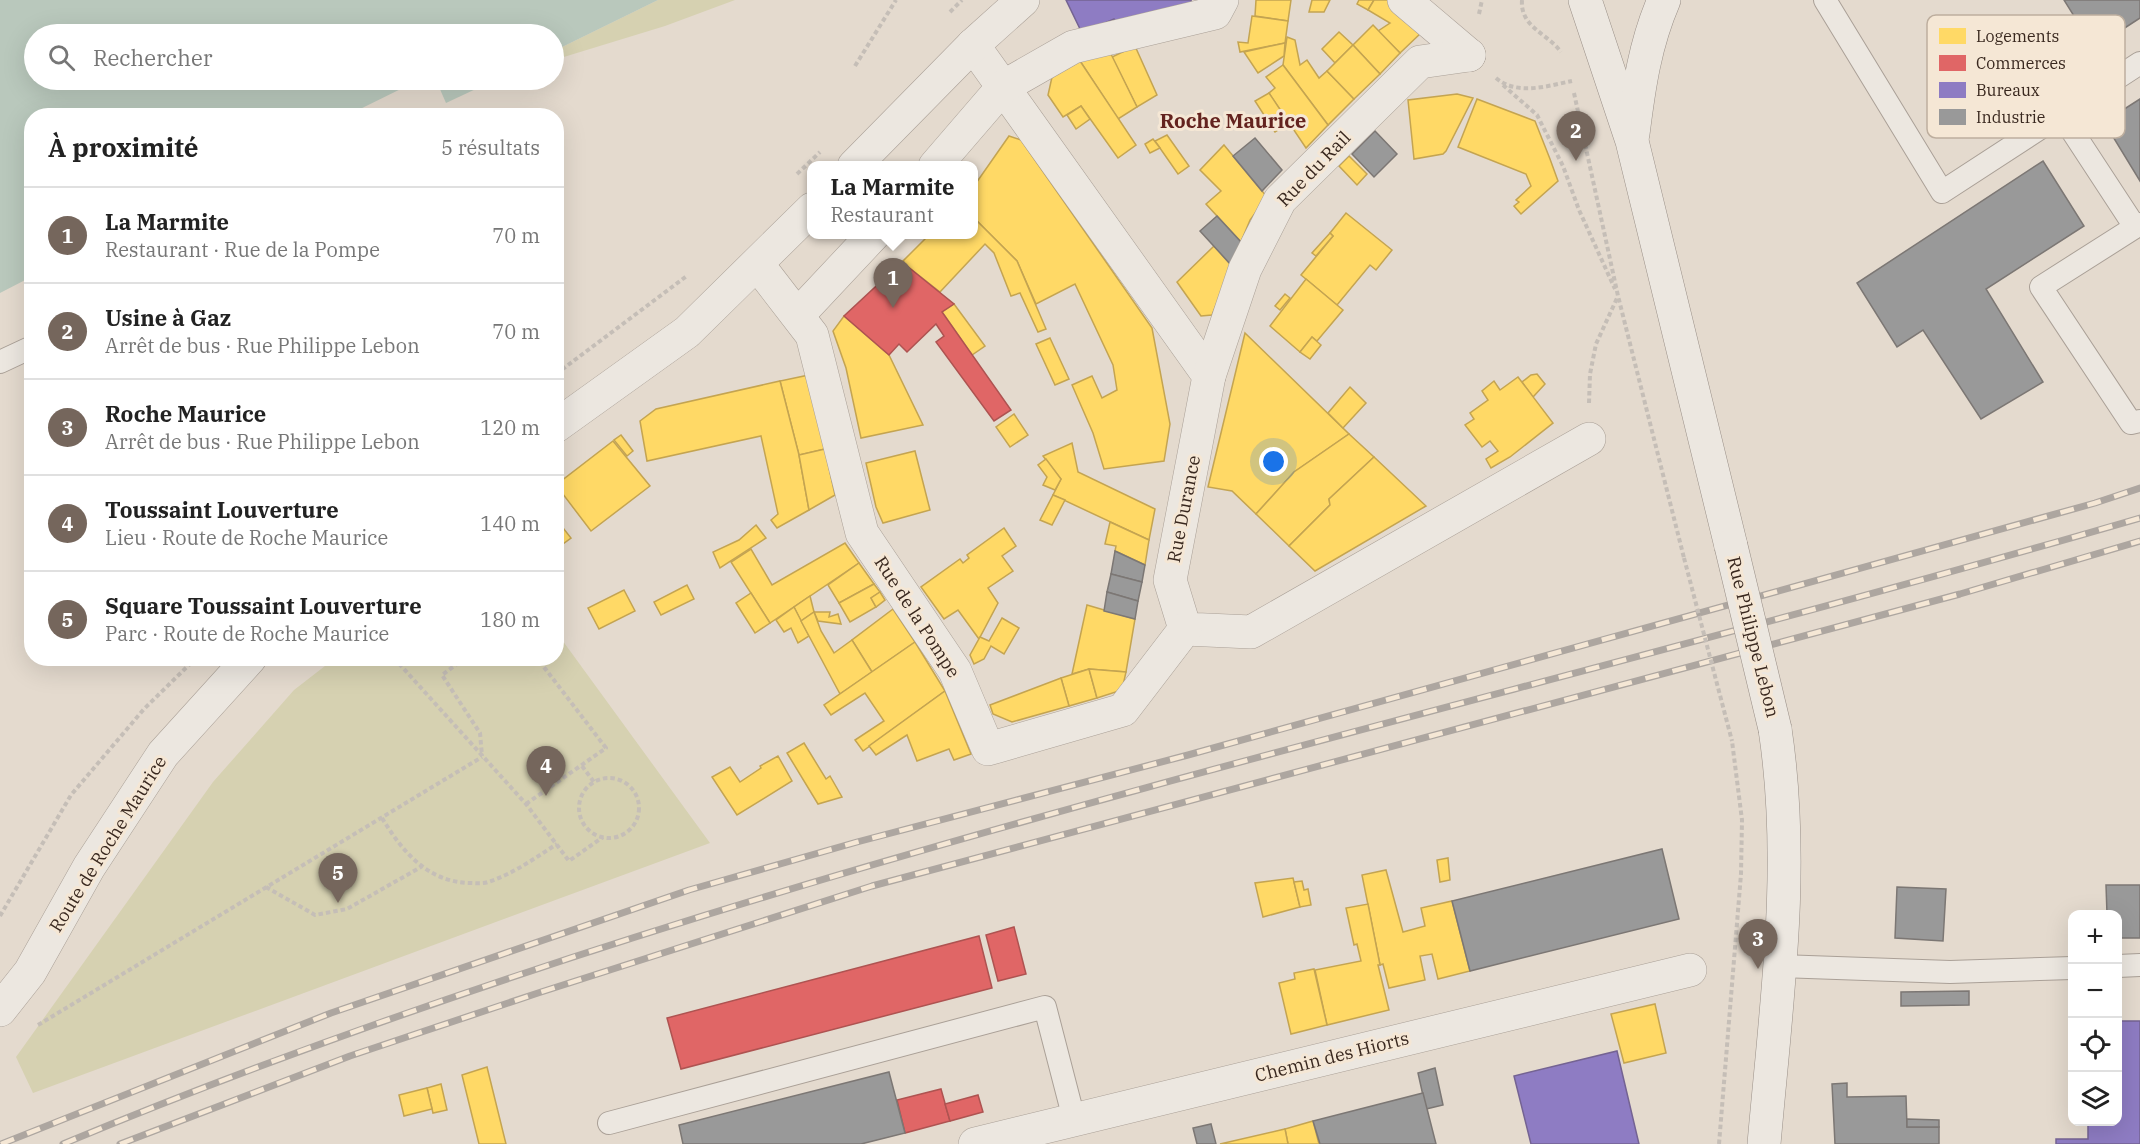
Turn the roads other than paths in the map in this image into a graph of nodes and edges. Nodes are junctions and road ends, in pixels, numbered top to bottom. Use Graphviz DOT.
graph roads {
  1 [pos="1023,0"];
  2 [pos="1222,0"];
  3 [pos="1404,0"];
  4 [pos="1585,0"];
  5 [pos="1664,0"];
  6 [pos="1826,0"];
  7 [pos="973,45"];
  8 [pos="2140,63"];
  9 [pos="2125,73"];
  10 [pos="1003,87"];
  11 [pos="2024,138"];
  12 [pos="2077,138"];
  13 [pos="1632,141"];
  14 [pos="858,161"];
  15 [pos="938,161"];
  16 [pos="807,214"];
  17 [pos="2137,226"];
  18 [pos="869,239"];
  19 [pos="758,265"];
  20 [pos="798,315"];
  21 [pos="24,351"];
  22 [pos="0,362"];
  23 [pos="1209,376"];
  24 [pos="564,419"];
  25 [pos="2140,421"];
  26 [pos="1588,439"];
  27 [pos="1185,628"];
  28 [pos="243,666"];
  29 [pos="2140,965"];
  30 [pos="1780,966"];
  31 [pos="2122,966"];
  32 [pos="2068,968"];
  33 [pos="1689,970"];
  34 [pos="0,1010"];
  35 [pos="1074,1119"];
  36 [pos="609,1123"];
  37 [pos="975,1144"];
  38 [pos="1764,1144"];
  1 -- 7 [label="street"];
  2 -- 10 [label="street"];
  3 -- 23 [label="street, Rue du Rail"];
  4 -- 13 [label="street, Rue Philippe Lebon"];
  5 -- 13 [label="street, Rue Philippe Lebon"];
  6 -- 11 [label="lane"];
  7 -- 10 [label="street"];
  7 -- 14 [label="street"];
  8 -- 9 [label="lane"];
  10 -- 15 [label="street"];
  10 -- 23 [label="street"];
  12 -- 17 [label="lane"];
  13 -- 30 [label="street, Rue Philippe Lebon, bridge"];
  16 -- 19 [label="street"];
  17 -- 25 [label="lane"];
  18 -- 20 [label="street"];
  19 -- 20 [label="street, Rue de la Pompe"];
  19 -- 24 [label="street"];
  20 -- 27 [label="street, Rue de la Pompe"];
  21 -- 22 [label="lane"];
  23 -- 27 [label="street, Rue Durance"];
  26 -- 27 [label="street"];
  28 -- 34 [label="street, Route de Roche Maurice"];
  29 -- 31 [label="lane"];
  30 -- 32 [label="lane"];
  30 -- 38 [label="street, Rue Philippe Lebon"];
  33 -- 35 [label="street, Chemin des Hiorts"];
  35 -- 36 [label="lane"];
  35 -- 37 [label="street, Chemin des Hiorts"];
}
